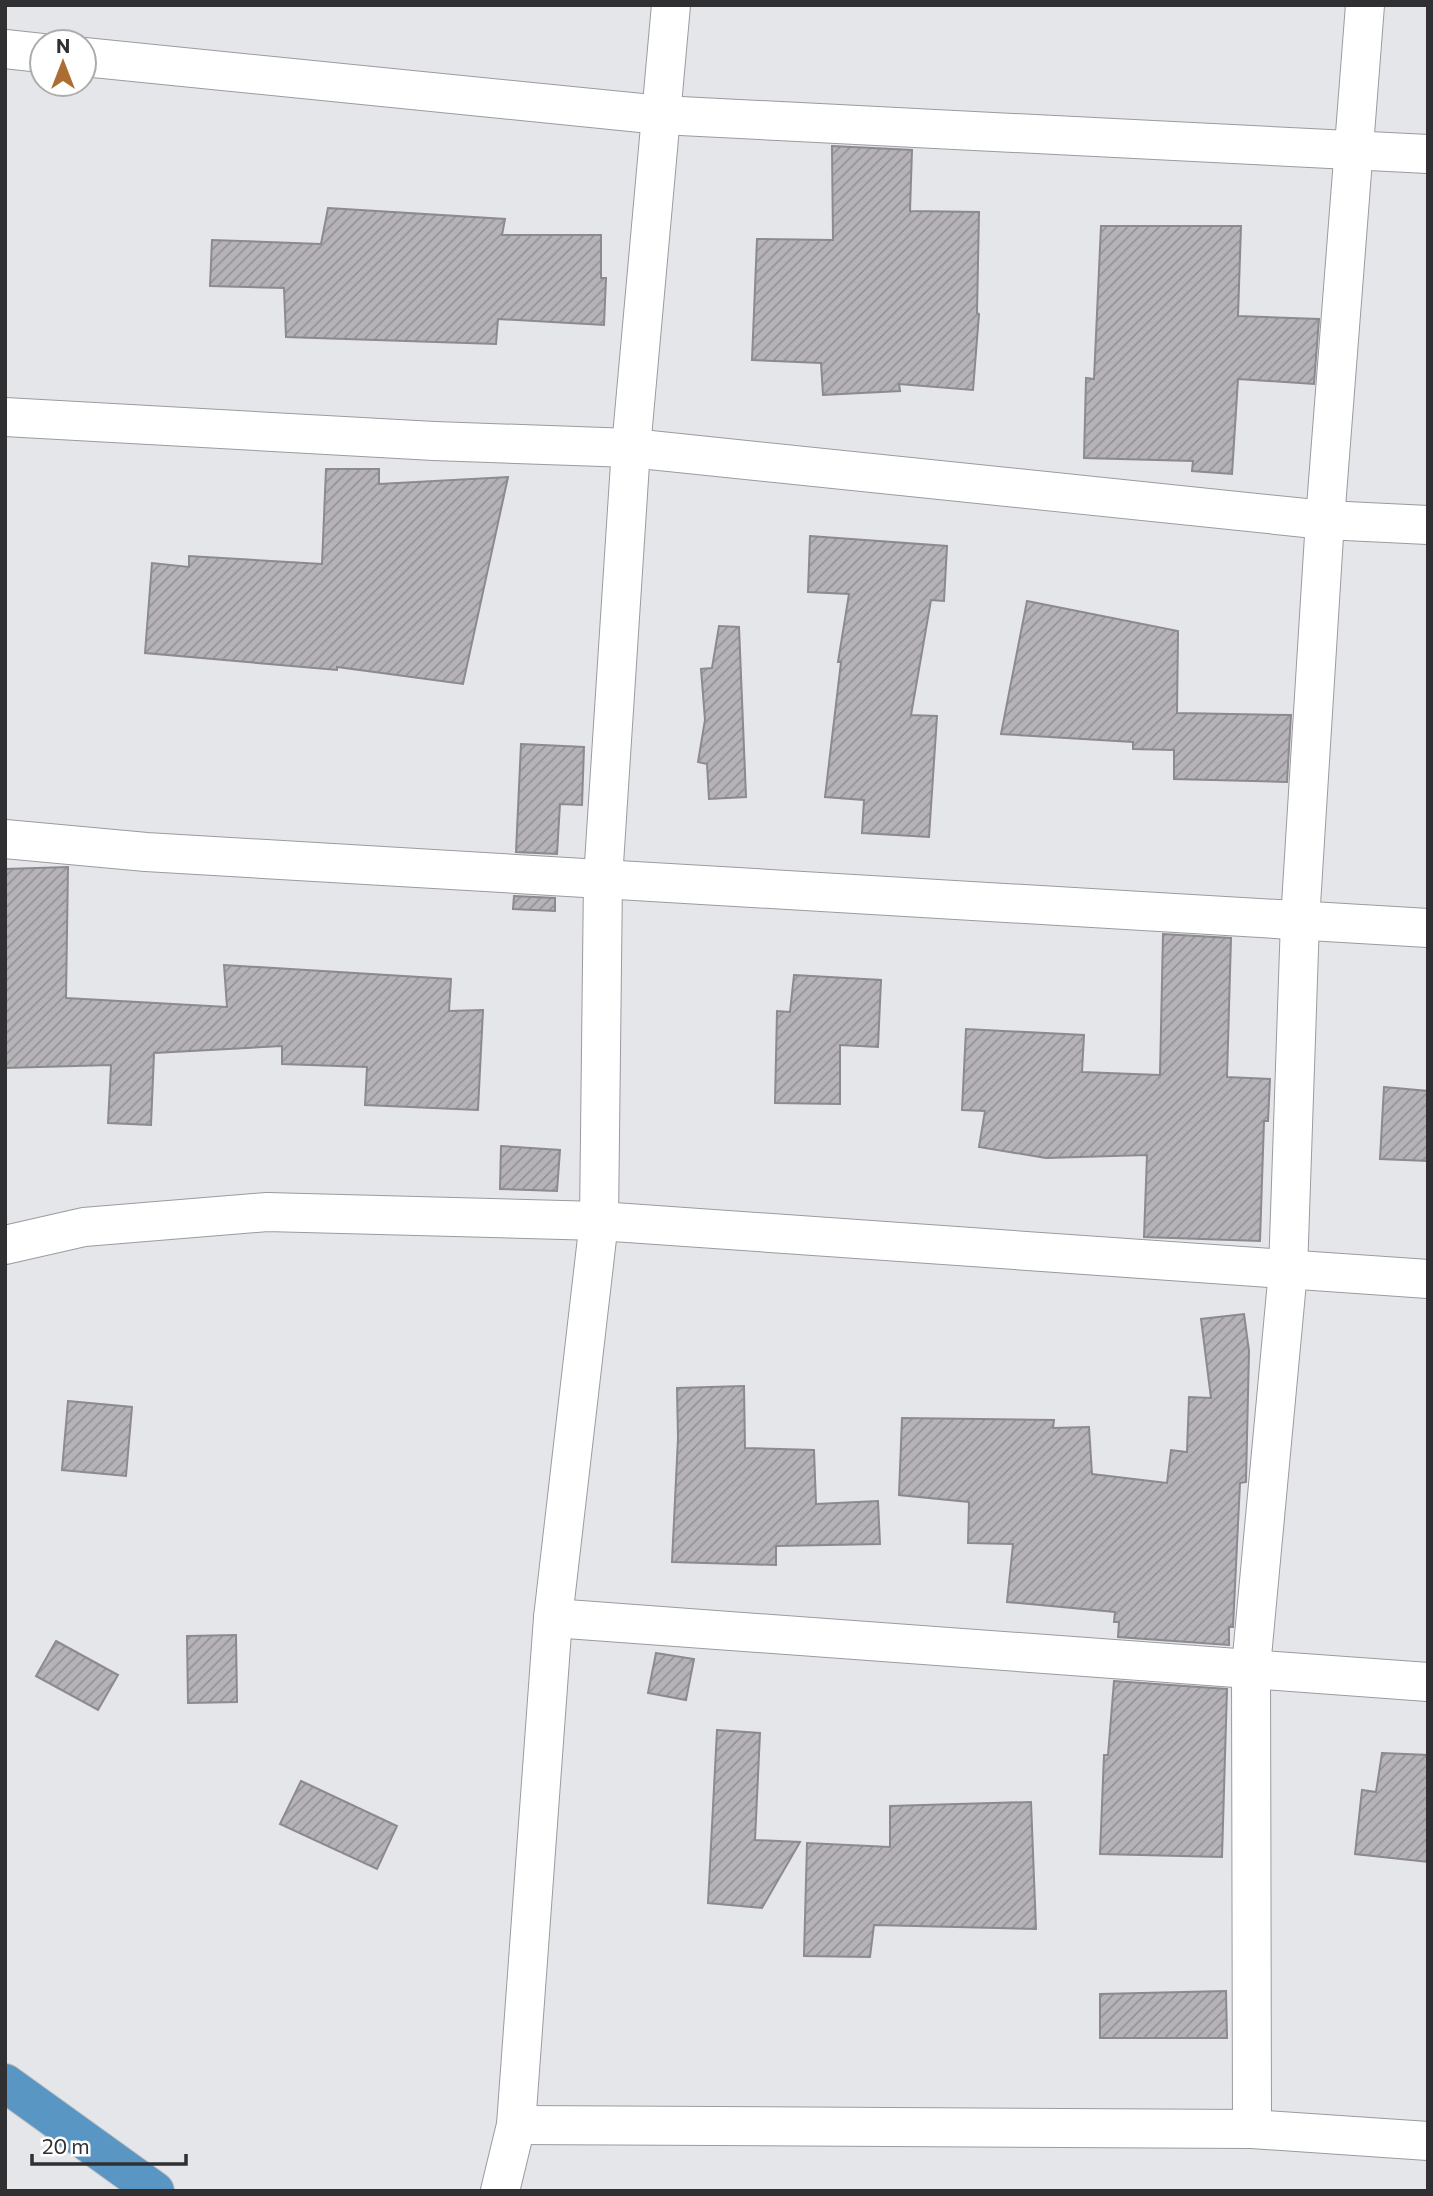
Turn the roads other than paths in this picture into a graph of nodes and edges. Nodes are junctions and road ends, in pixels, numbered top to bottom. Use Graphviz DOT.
graph roads {
  1 [pos="671,5"];
  2 [pos="1365,5"];
  3 [pos="5,49"];
  4 [pos="28,51"];
  5 [pos="98,58"];
  6 [pos="661,115"];
  7 [pos="1354,149"];
  8 [pos="1428,154"];
  9 [pos="5,417"];
  10 [pos="631,448"];
  11 [pos="1325,520"];
  12 [pos="1428,525"];
  13 [pos="5,839"];
  14 [pos="603,879"];
  15 [pos="1300,920"];
  16 [pos="1428,928"];
  17 [pos="599,1221"];
  18 [pos="5,1245"];
  19 [pos="1289,1271"];
  20 [pos="1428,1279"];
  21 [pos="553,1618"];
  22 [pos="1251,1667"];
  23 [pos="1428,1682"];
  24 [pos="5,2083"];
  25 [pos="516,2125"];
  26 [pos="1252,2129"];
  27 [pos="1428,2141"];
  28 [pos="155,2191"];
  29 [pos="500,2191"];
  1 -- 6 [label="street"];
  2 -- 7 [label="street"];
  3 -- 4 [label="street"];
  5 -- 6 [label="street"];
  6 -- 7 [label="street"];
  6 -- 10 [label="street"];
  7 -- 8 [label="street"];
  7 -- 11 [label="street"];
  9 -- 10 [label="street"];
  10 -- 11 [label="street"];
  10 -- 14 [label="street"];
  11 -- 12 [label="street"];
  11 -- 15 [label="street"];
  13 -- 14 [label="street"];
  14 -- 15 [label="street"];
  14 -- 17 [label="street"];
  15 -- 16 [label="street"];
  15 -- 19 [label="street"];
  17 -- 18 [label="street"];
  17 -- 19 [label="street"];
  17 -- 21 [label="street"];
  19 -- 20 [label="street"];
  19 -- 22 [label="street"];
  21 -- 22 [label="street"];
  21 -- 25 [label="street"];
  22 -- 23 [label="street"];
  22 -- 26 [label="street"];
  24 -- 28 [label="highway"];
  25 -- 26 [label="street"];
  25 -- 29 [label="street"];
  26 -- 27 [label="street"];
}
